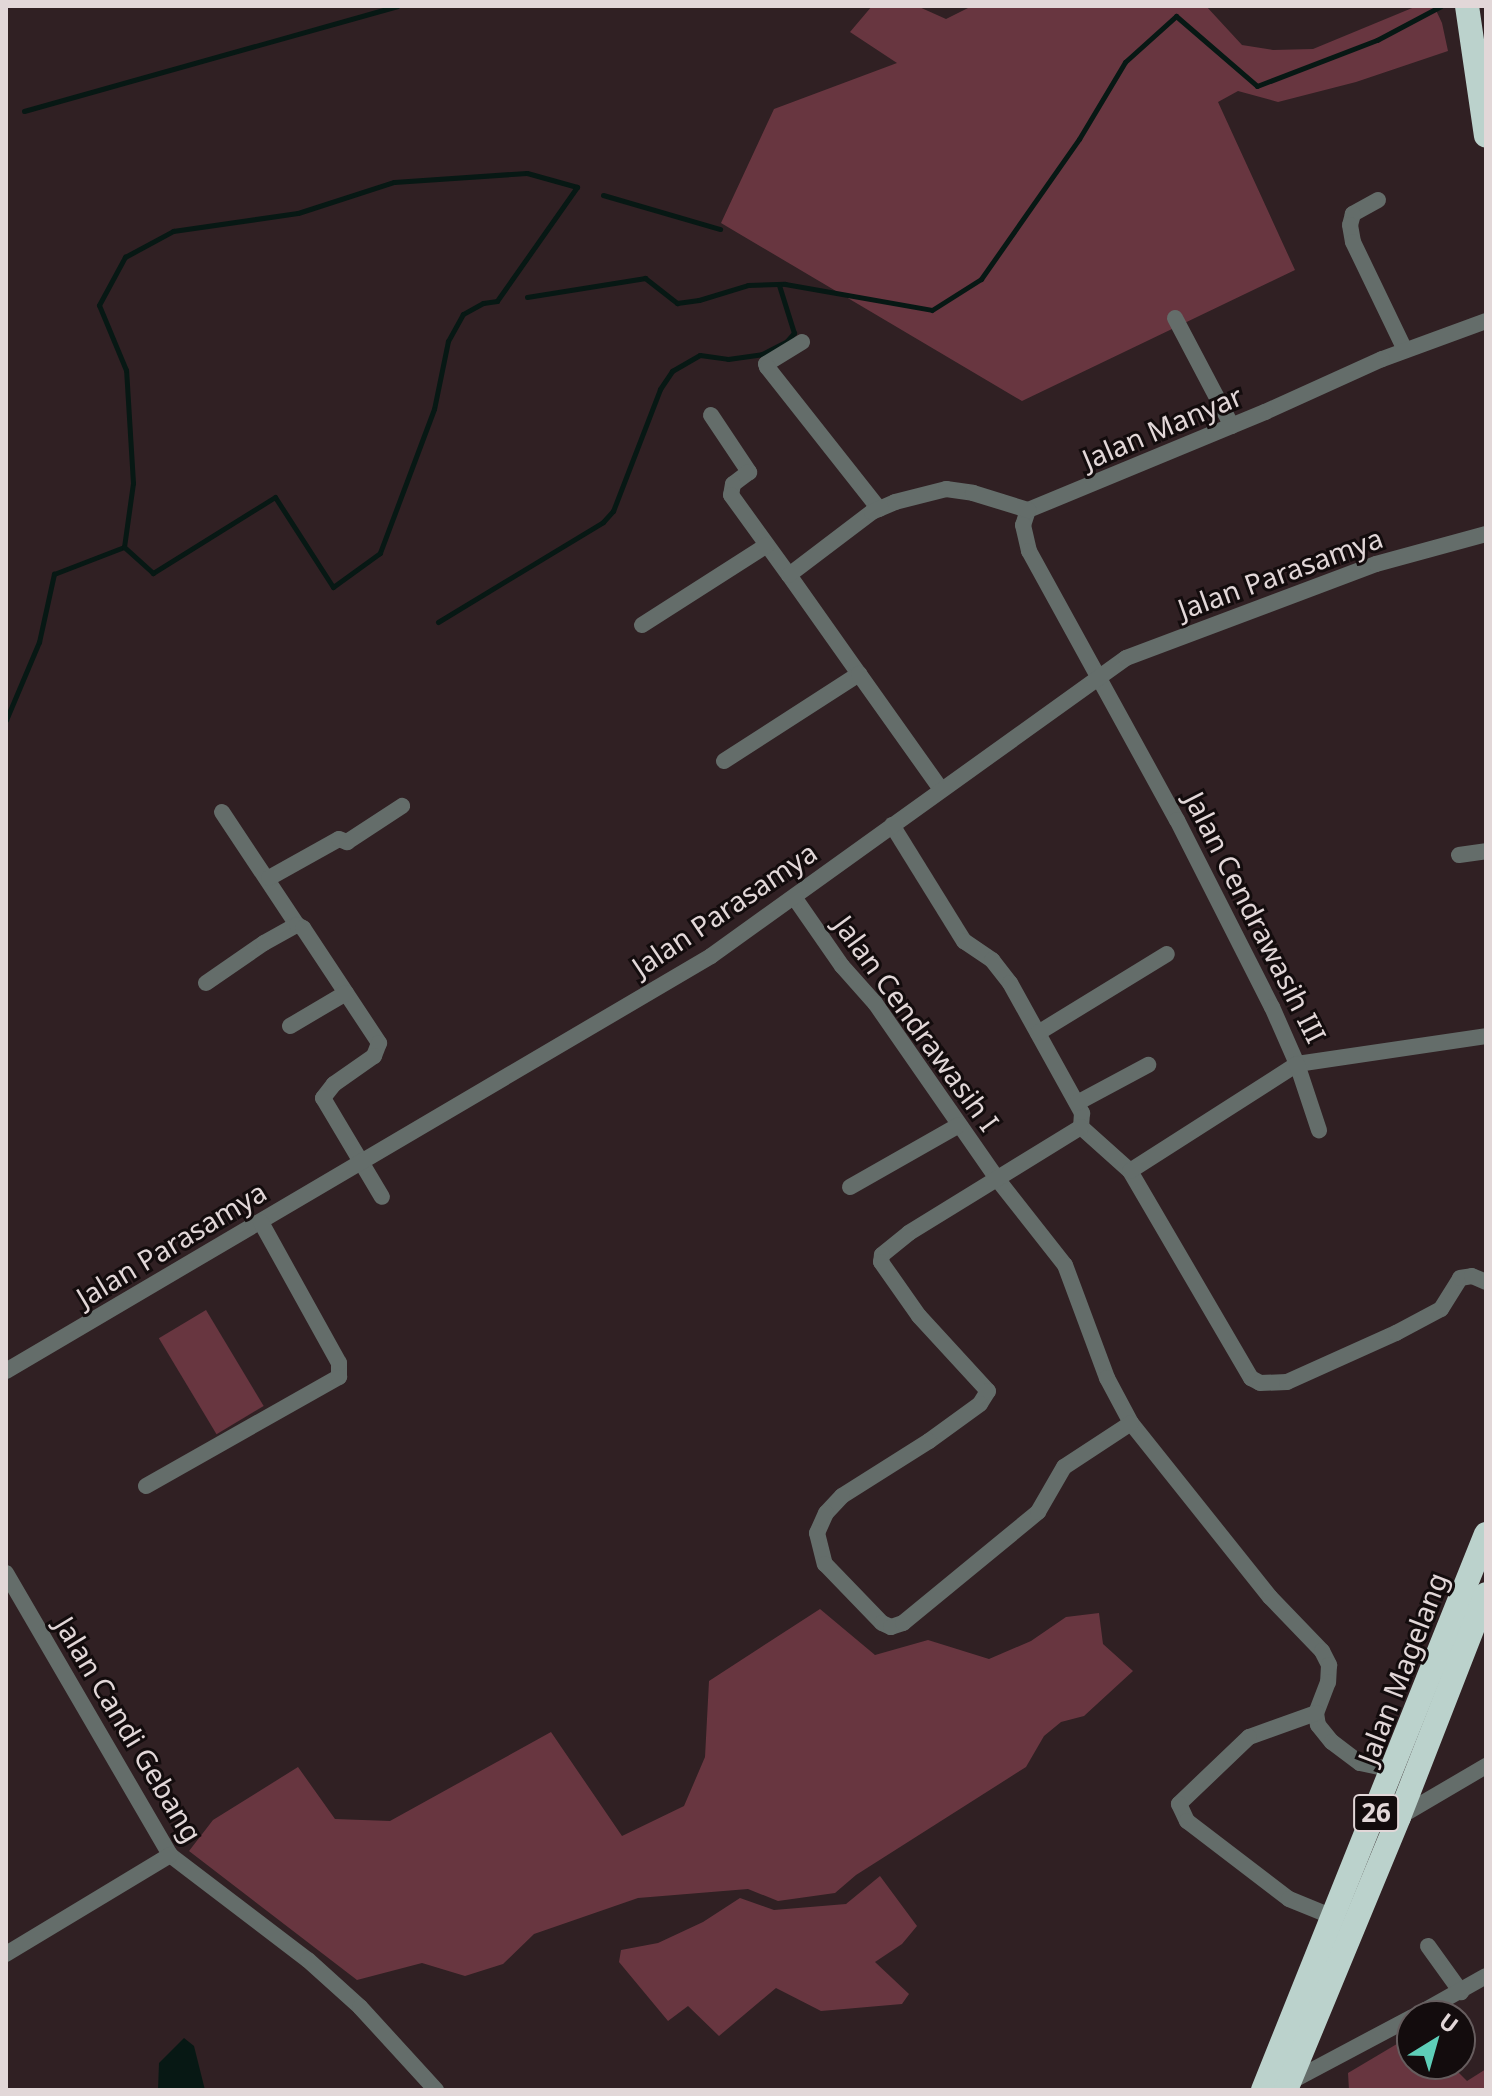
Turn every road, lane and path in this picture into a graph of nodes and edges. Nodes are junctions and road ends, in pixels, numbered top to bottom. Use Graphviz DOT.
graph roads {
  1 [pos="1467,6"];
  2 [pos="1486,136"];
  3 [pos="1378,200"];
  4 [pos="1175,318"];
  5 [pos="1486,321"];
  6 [pos="802,342"];
  7 [pos="1405,350"];
  8 [pos="711,415"];
  9 [pos="1232,426"];
  10 [pos="879,509"];
  11 [pos="1028,510"];
  12 [pos="1486,534"];
  13 [pos="767,545"];
  14 [pos="789,575"];
  15 [pos="642,625"];
  16 [pos="859,674"];
  17 [pos="1098,675"];
  18 [pos="724,761"];
  19 [pos="940,788"];
  20 [pos="402,806"];
  21 [pos="222,812"];
  22 [pos="892,825"];
  23 [pos="1486,851"];
  24 [pos="1459,855"];
  25 [pos="269,878"];
  26 [pos="794,897"];
  27 [pos="297,925"];
  28 [pos="1167,954"];
  29 [pos="206,983"];
  30 [pos="346,993"];
  31 [pos="290,1026"];
  32 [pos="1038,1033"];
  33 [pos="1486,1036"];
  34 [pos="1297,1064"];
  35 [pos="1148,1065"];
  36 [pos="1077,1103"];
  37 [pos="959,1125"];
  38 [pos="1081,1127"];
  39 [pos="1319,1130"];
  40 [pos="361,1161"];
  41 [pos="1130,1171"];
  42 [pos="998,1180"];
  43 [pos="850,1187"];
  44 [pos="382,1197"];
  45 [pos="261,1222"];
  46 [pos="1486,1282"];
  47 [pos="6,1371"];
  48 [pos="1131,1423"];
  49 [pos="146,1486"];
  50 [pos="1486,1534"];
  51 [pos="6,1573"];
  52 [pos="1486,1594"];
  53 [pos="1316,1713"];
  54 [pos="1486,1766"];
  55 [pos="1394,1770"];
  56 [pos="1399,1817"];
  57 [pos="170,1855"];
  58 [pos="1333,1917"];
  59 [pos="1428,1946"];
  60 [pos="6,1954"];
  61 [pos="1486,1976"];
  62 [pos="1461,1992"];
  63 [pos="1446,2000"];
  64 [pos="1396,2026"];
  65 [pos="1288,2086"];
  66 [pos="436,2090"];
  67 [pos="1263,2090"];
  1 -- 2 [label="highway"];
  3 -- 7 [label="street"];
  4 -- 9 [label="street"];
  5 -- 7 [label="street, Jalan Manyar"];
  6 -- 10 [label="street"];
  7 -- 9 [label="street, Jalan Manyar"];
  8 -- 13 [label="street"];
  9 -- 11 [label="street, Jalan Manyar"];
  10 -- 11 [label="street"];
  10 -- 14 [label="street"];
  11 -- 17 [label="street"];
  12 -- 17 [label="street, Jalan Parasamya"];
  13 -- 14 [label="street"];
  13 -- 15 [label="street"];
  14 -- 16 [label="street"];
  16 -- 18 [label="street"];
  16 -- 19 [label="street"];
  17 -- 19 [label="street, Jalan Parasamya"];
  17 -- 34 [label="street, Jalan Cendrawasih III"];
  19 -- 22 [label="street, Jalan Parasamya"];
  20 -- 25 [label="street"];
  21 -- 25 [label="street"];
  22 -- 26 [label="street, Jalan Parasamya"];
  22 -- 32 [label="street"];
  23 -- 24 [label="street"];
  25 -- 27 [label="street"];
  26 -- 37 [label="street, Jalan Cendrawasih I"];
  26 -- 40 [label="street, Jalan Parasamya"];
  27 -- 29 [label="street"];
  27 -- 30 [label="street"];
  28 -- 32 [label="street"];
  30 -- 31 [label="street"];
  30 -- 40 [label="street"];
  32 -- 36 [label="street"];
  33 -- 34 [label="street, Jalan Cendrawasih III"];
  34 -- 39 [label="street"];
  34 -- 41 [label="street"];
  35 -- 36 [label="street"];
  36 -- 38 [label="street"];
  37 -- 42 [label="street, Jalan Cendrawasih I"];
  37 -- 43 [label="street"];
  38 -- 41 [label="street"];
  38 -- 42 [label="street"];
  40 -- 44 [label="street"];
  40 -- 45 [label="street, Jalan Parasamya"];
  41 -- 46 [label="street"];
  42 -- 48 [label="street, Jalan Cendrawasih I"];
  42 -- 48 [label="street"];
  45 -- 47 [label="street, Jalan Parasamya"];
  45 -- 49 [label="street"];
  48 -- 53 [label="street, Jalan Cendrawasih I"];
  50 -- 55 [label="highway, Jalan Magelang / 26"];
  51 -- 57 [label="street, Jalan Candi Gebang"];
  52 -- 56 [label="highway, Jalan Magelang / 26"];
  53 -- 55 [label="street"];
  53 -- 58 [label="street"];
  54 -- 56 [label="street"];
  55 -- 58 [label="highway, Jalan Magelang / 26"];
  56 -- 65 [label="highway, Jalan Magelang / 26"];
  57 -- 60 [label="street"];
  57 -- 66 [label="street, Jalan Candi Gebang"];
  58 -- 67 [label="highway, Jalan Magelang / 26"];
  59 -- 62 [label="street"];
  61 -- 62 [label="street"];
  62 -- 63 [label="street"];
  64 -- 65 [label="street"];
}
